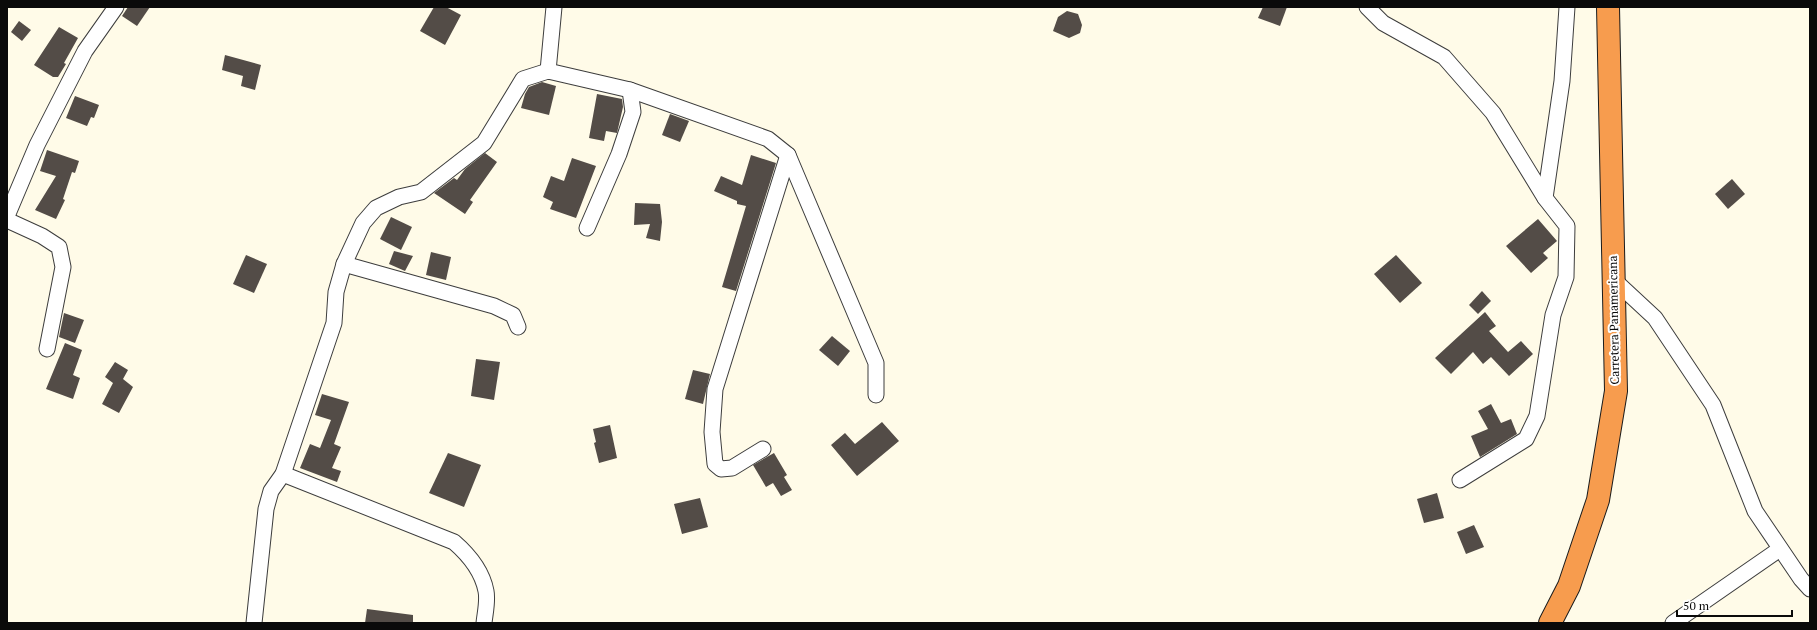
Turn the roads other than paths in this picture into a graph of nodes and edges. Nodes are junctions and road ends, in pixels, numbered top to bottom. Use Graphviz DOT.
graph roads {
  1 [pos="116,7"];
  2 [pos="554,7"];
  3 [pos="1367,7"];
  4 [pos="1566,7"];
  5 [pos="1608,7"];
  6 [pos="548,71"];
  7 [pos="630,90"];
  8 [pos="788,155"];
  9 [pos="1545,198"];
  10 [pos="7,216"];
  11 [pos="7,220"];
  12 [pos="587,228"];
  13 [pos="344,264"];
  14 [pos="1613,279"];
  15 [pos="518,327"];
  16 [pos="47,349"];
  17 [pos="876,395"];
  18 [pos="763,449"];
  19 [pos="283,474"];
  20 [pos="1460,480"];
  21 [pos="1780,549"];
  22 [pos="1810,589"];
  23 [pos="254,623"];
  24 [pos="484,623"];
  25 [pos="1550,623"];
  26 [pos="1673,623"];
  1 -- 10 [label="street"];
  2 -- 6 [label="street"];
  3 -- 9 [label="street"];
  4 -- 9 [label="street"];
  5 -- 14 [label="highway, Carretera Panamericana"];
  6 -- 7 [label="street"];
  6 -- 13 [label="street"];
  7 -- 8 [label="street"];
  7 -- 12 [label="street"];
  8 -- 17 [label="street"];
  8 -- 18 [label="street"];
  9 -- 20 [label="street"];
  11 -- 16 [label="street"];
  13 -- 15 [label="street"];
  13 -- 19 [label="street"];
  14 -- 21 [label="street"];
  14 -- 25 [label="highway, Carretera Panamericana"];
  19 -- 23 [label="street"];
  19 -- 24 [label="street"];
  21 -- 22 [label="street"];
  21 -- 26 [label="street"];
}
